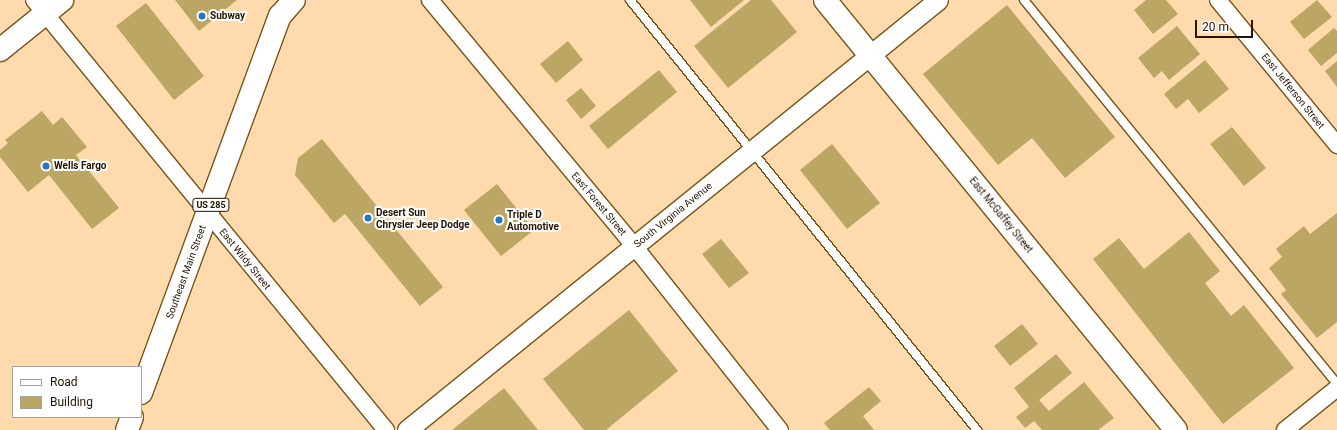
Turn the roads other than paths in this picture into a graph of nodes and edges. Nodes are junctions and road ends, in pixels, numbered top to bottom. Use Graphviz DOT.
graph roads {
  1 [pos="62,0"];
  2 [pos="430,0"];
  3 [pos="630,0"];
  4 [pos="825,0"];
  5 [pos="938,0"];
  6 [pos="1024,0"];
  7 [pos="1218,0"];
  8 [pos="285,5"];
  9 [pos="39,7"];
  10 [pos="0,50"];
  11 [pos="871,55"];
  12 [pos="1337,145"];
  13 [pos="753,151"];
  14 [pos="208,214"];
  15 [pos="634,246"];
  16 [pos="1337,384"];
  17 [pos="1337,388"];
  18 [pos="142,390"];
  19 [pos="132,418"];
  20 [pos="127,430"];
  21 [pos="386,430"];
  22 [pos="407,430"];
  23 [pos="780,430"];
  24 [pos="977,430"];
  25 [pos="1176,430"];
  26 [pos="1285,430"];
  1 -- 9 [label="main road"];
  2 -- 15 [label="street, East Forest Street"];
  3 -- 13 [label="lane"];
  4 -- 11 [label="main road, East McGaffey Street"];
  5 -- 11 [label="street, South Virginia Avenue"];
  6 -- 16 [label="lane"];
  7 -- 12 [label="street, East Jefferson Street"];
  8 -- 14 [label="main road, Southeast Main Street / US 285"];
  9 -- 10 [label="main road"];
  9 -- 14 [label="street, East Wildy Street"];
  11 -- 13 [label="street, South Virginia Avenue"];
  11 -- 25 [label="main road, East McGaffey Street"];
  13 -- 15 [label="street, South Virginia Avenue"];
  13 -- 24 [label="lane"];
  14 -- 18 [label="main road, Southeast Main Street / US 285"];
  14 -- 21 [label="street, East Wildy Street"];
  15 -- 22 [label="street, South Virginia Avenue"];
  15 -- 23 [label="street, East Forest Street"];
  17 -- 26 [label="street"];
  19 -- 20 [label="main road"];
}
